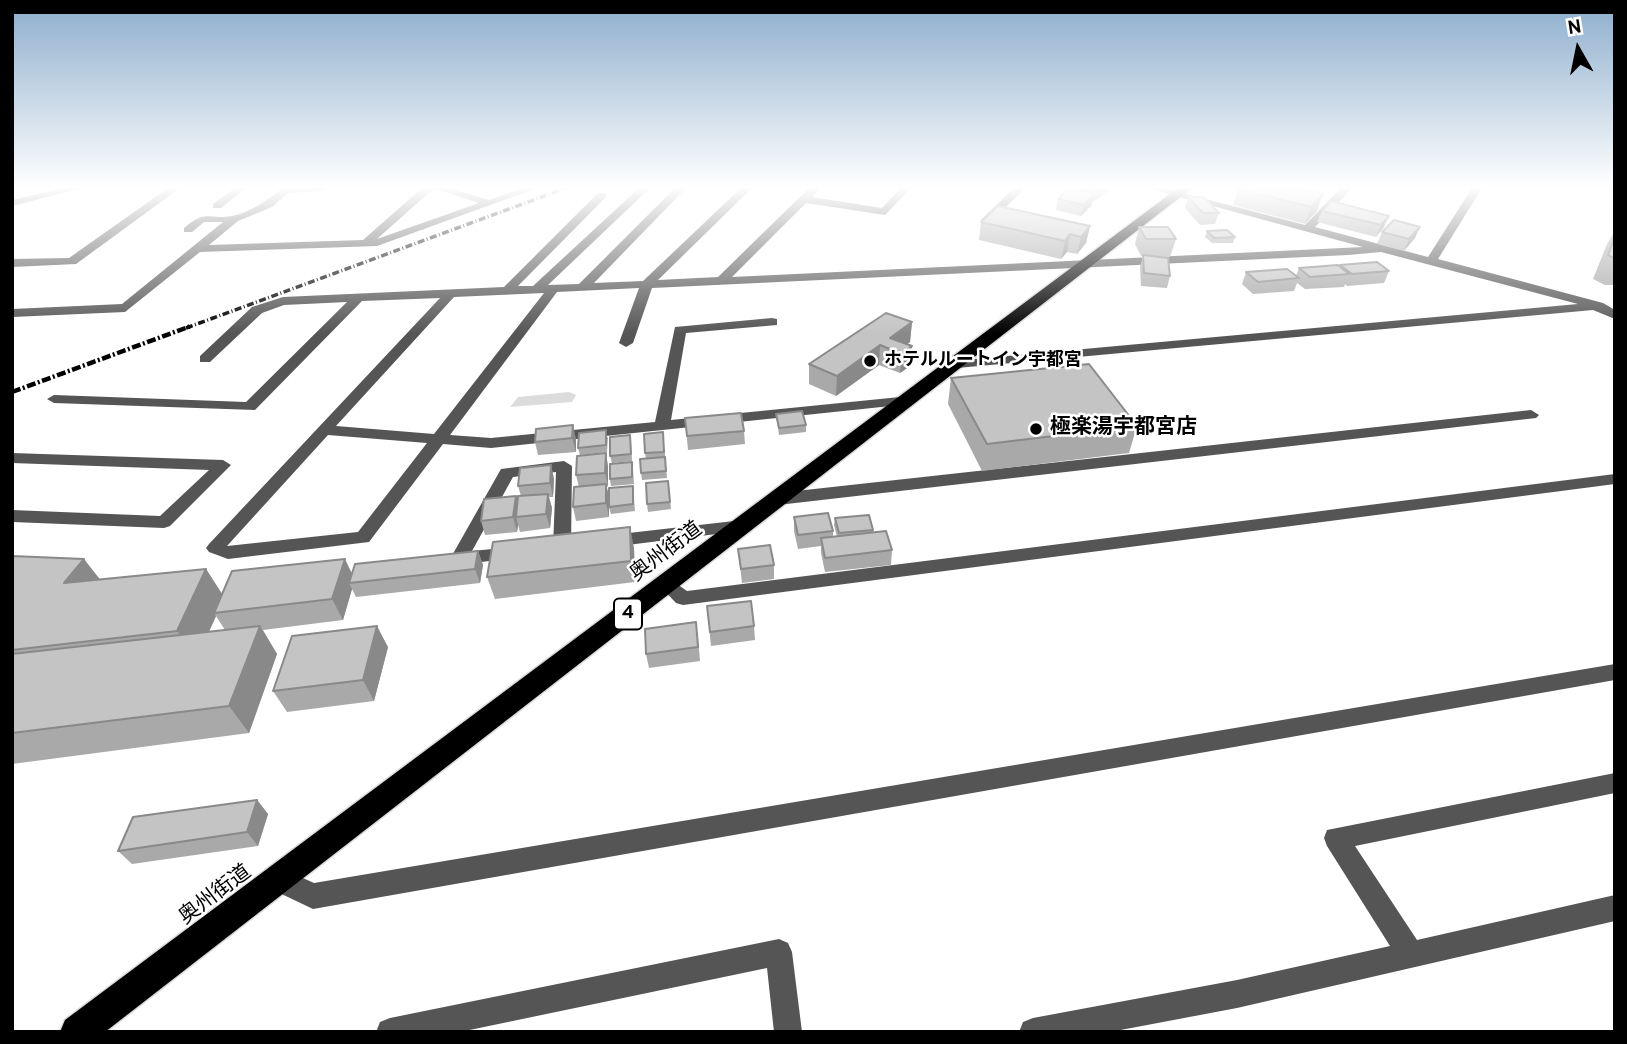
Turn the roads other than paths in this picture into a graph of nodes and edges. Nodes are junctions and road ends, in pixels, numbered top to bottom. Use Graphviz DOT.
graph roads {
  1 [pos="106,237"];
  2 [pos="212,237"];
  3 [pos="373,237"];
  4 [pos="395,237"];
  5 [pos="561,237"];
  6 [pos="597,237"];
  7 [pos="633,237"];
  8 [pos="697,237"];
  9 [pos="766,237"];
  10 [pos="1123,237"];
  11 [pos="1337,237"];
  12 [pos="1446,237"];
  13 [pos="365,244"];
  14 [pos="1382,248"];
  15 [pos="197,249"];
  16 [pos="1431,261"];
  17 [pos="12,263"];
  18 [pos="1087,264"];
  19 [pos="721,281"];
  20 [pos="648,284"];
  21 [pos="583,287"];
  22 [pos="546,289"];
  23 [pos="508,290"];
  24 [pos="451,293"];
  25 [pos="359,297"];
  26 [pos="1598,306"];
  27 [pos="19,312"];
  28 [pos="1615,315"];
  29 [pos="12,322"];
  30 [pos="772,322"];
  31 [pos="626,343"];
  32 [pos="205,359"];
  33 [pos="957,364"];
  34 [pos="54,399"];
  35 [pos="910,400"];
  36 [pos="1531,415"];
  37 [pos="662,425"];
  38 [pos="324,430"];
  39 [pos="439,440"];
  40 [pos="12,458"];
  41 [pos="1615,479"];
  42 [pos="779,499"];
  43 [pos="12,516"];
  44 [pos="743,526"];
  45 [pos="563,547"];
  46 [pos="667,584"];
  47 [pos="1615,672"];
  48 [pos="1615,783"];
  49 [pos="278,879"];
  50 [pos="1615,908"];
  51 [pos="1411,954"];
  52 [pos="77,1032"];
  53 [pos="390,1032"];
  54 [pos="788,1032"];
  55 [pos="1033,1032"];
  1 -- 17 [label="street"];
  2 -- 15 [label="street"];
  3 -- 13 [label="street"];
  4 -- 13 [label="street"];
  5 -- 23 [label="street"];
  6 -- 22 [label="street"];
  7 -- 21 [label="street"];
  8 -- 20 [label="street"];
  9 -- 19 [label="street"];
  10 -- 18 [label="highway, 奥州街道 / 4"];
  11 -- 14 [label="street"];
  12 -- 16 [label="street"];
  13 -- 15 [label="street"];
  14 -- 16 [label="street"];
  14 -- 18 [label="street"];
  15 -- 27 [label="street"];
  16 -- 26 [label="street"];
  18 -- 19 [label="street"];
  18 -- 33 [label="highway, 奥州街道 / 4"];
  19 -- 20 [label="street"];
  20 -- 21 [label="street"];
  20 -- 31 [label="street"];
  21 -- 22 [label="street"];
  22 -- 23 [label="street"];
  22 -- 39 [label="street"];
  23 -- 24 [label="street"];
  24 -- 25 [label="street"];
  24 -- 38 [label="street"];
  25 -- 32 [label="street"];
  25 -- 34 [label="street"];
  26 -- 28 [label="street"];
  26 -- 33 [label="street"];
  27 -- 29 [label="street"];
  30 -- 37 [label="street"];
  33 -- 35 [label="highway, 奥州街道 / 4"];
  35 -- 37 [label="street"];
  35 -- 42 [label="highway, 奥州街道 / 4"];
  36 -- 42 [label="street"];
  37 -- 39 [label="street"];
  38 -- 39 [label="street"];
  38 -- 39 [label="street"];
  40 -- 43 [label="street"];
  41 -- 46 [label="street"];
  42 -- 44 [label="highway, 奥州街道 / 4"];
  44 -- 45 [label="street"];
  44 -- 46 [label="highway, 奥州街道 / 4"];
  45 -- 45 [label="street"];
  46 -- 49 [label="highway, 奥州街道 / 4"];
  47 -- 49 [label="street"];
  48 -- 51 [label="street"];
  49 -- 52 [label="highway, 奥州街道 / 4"];
  50 -- 51 [label="street"];
  51 -- 55 [label="street"];
  53 -- 54 [label="street"];
}
